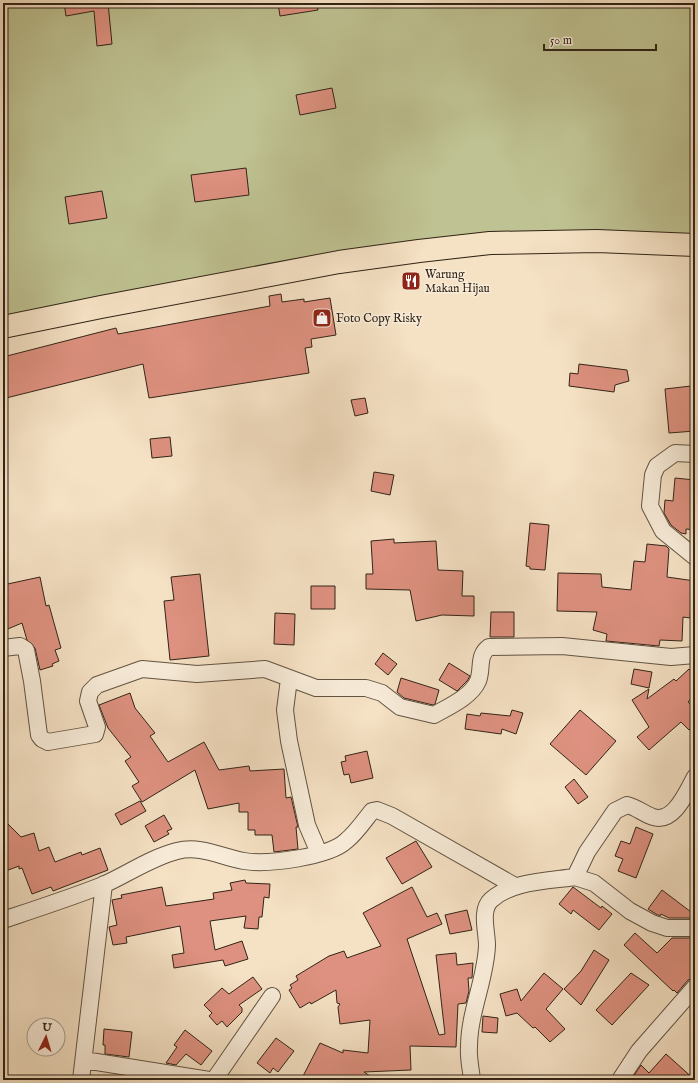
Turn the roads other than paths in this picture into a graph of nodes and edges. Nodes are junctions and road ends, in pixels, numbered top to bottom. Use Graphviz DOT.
graph roads {
  1 [pos="695,245"];
  2 [pos="3,327"];
  3 [pos="695,454"];
  4 [pos="695,557"];
  5 [pos="3,648"];
  6 [pos="695,655"];
  7 [pos="290,679"];
  8 [pos="695,777"];
  9 [pos="319,853"];
  10 [pos="575,876"];
  11 [pos="104,884"];
  12 [pos="516,886"];
  13 [pos="3,920"];
  14 [pos="695,928"];
  15 [pos="695,987"];
  16 [pos="272,996"];
  17 [pos="84,1060"];
  18 [pos="81,1080"];
  19 [pos="209,1080"];
  20 [pos="214,1080"];
  21 [pos="472,1080"];
  22 [pos="620,1080"];
  1 -- 2 [label="highway"];
  3 -- 4 [label="street"];
  5 -- 7 [label="street"];
  6 -- 7 [label="street"];
  7 -- 9 [label="street"];
  8 -- 10 [label="street"];
  9 -- 11 [label="street"];
  9 -- 12 [label="street"];
  10 -- 12 [label="street"];
  10 -- 14 [label="street"];
  11 -- 13 [label="street"];
  11 -- 17 [label="street"];
  12 -- 21 [label="street"];
  15 -- 22 [label="street"];
  16 -- 20 [label="street"];
  17 -- 18 [label="street"];
  17 -- 19 [label="street"];
}
